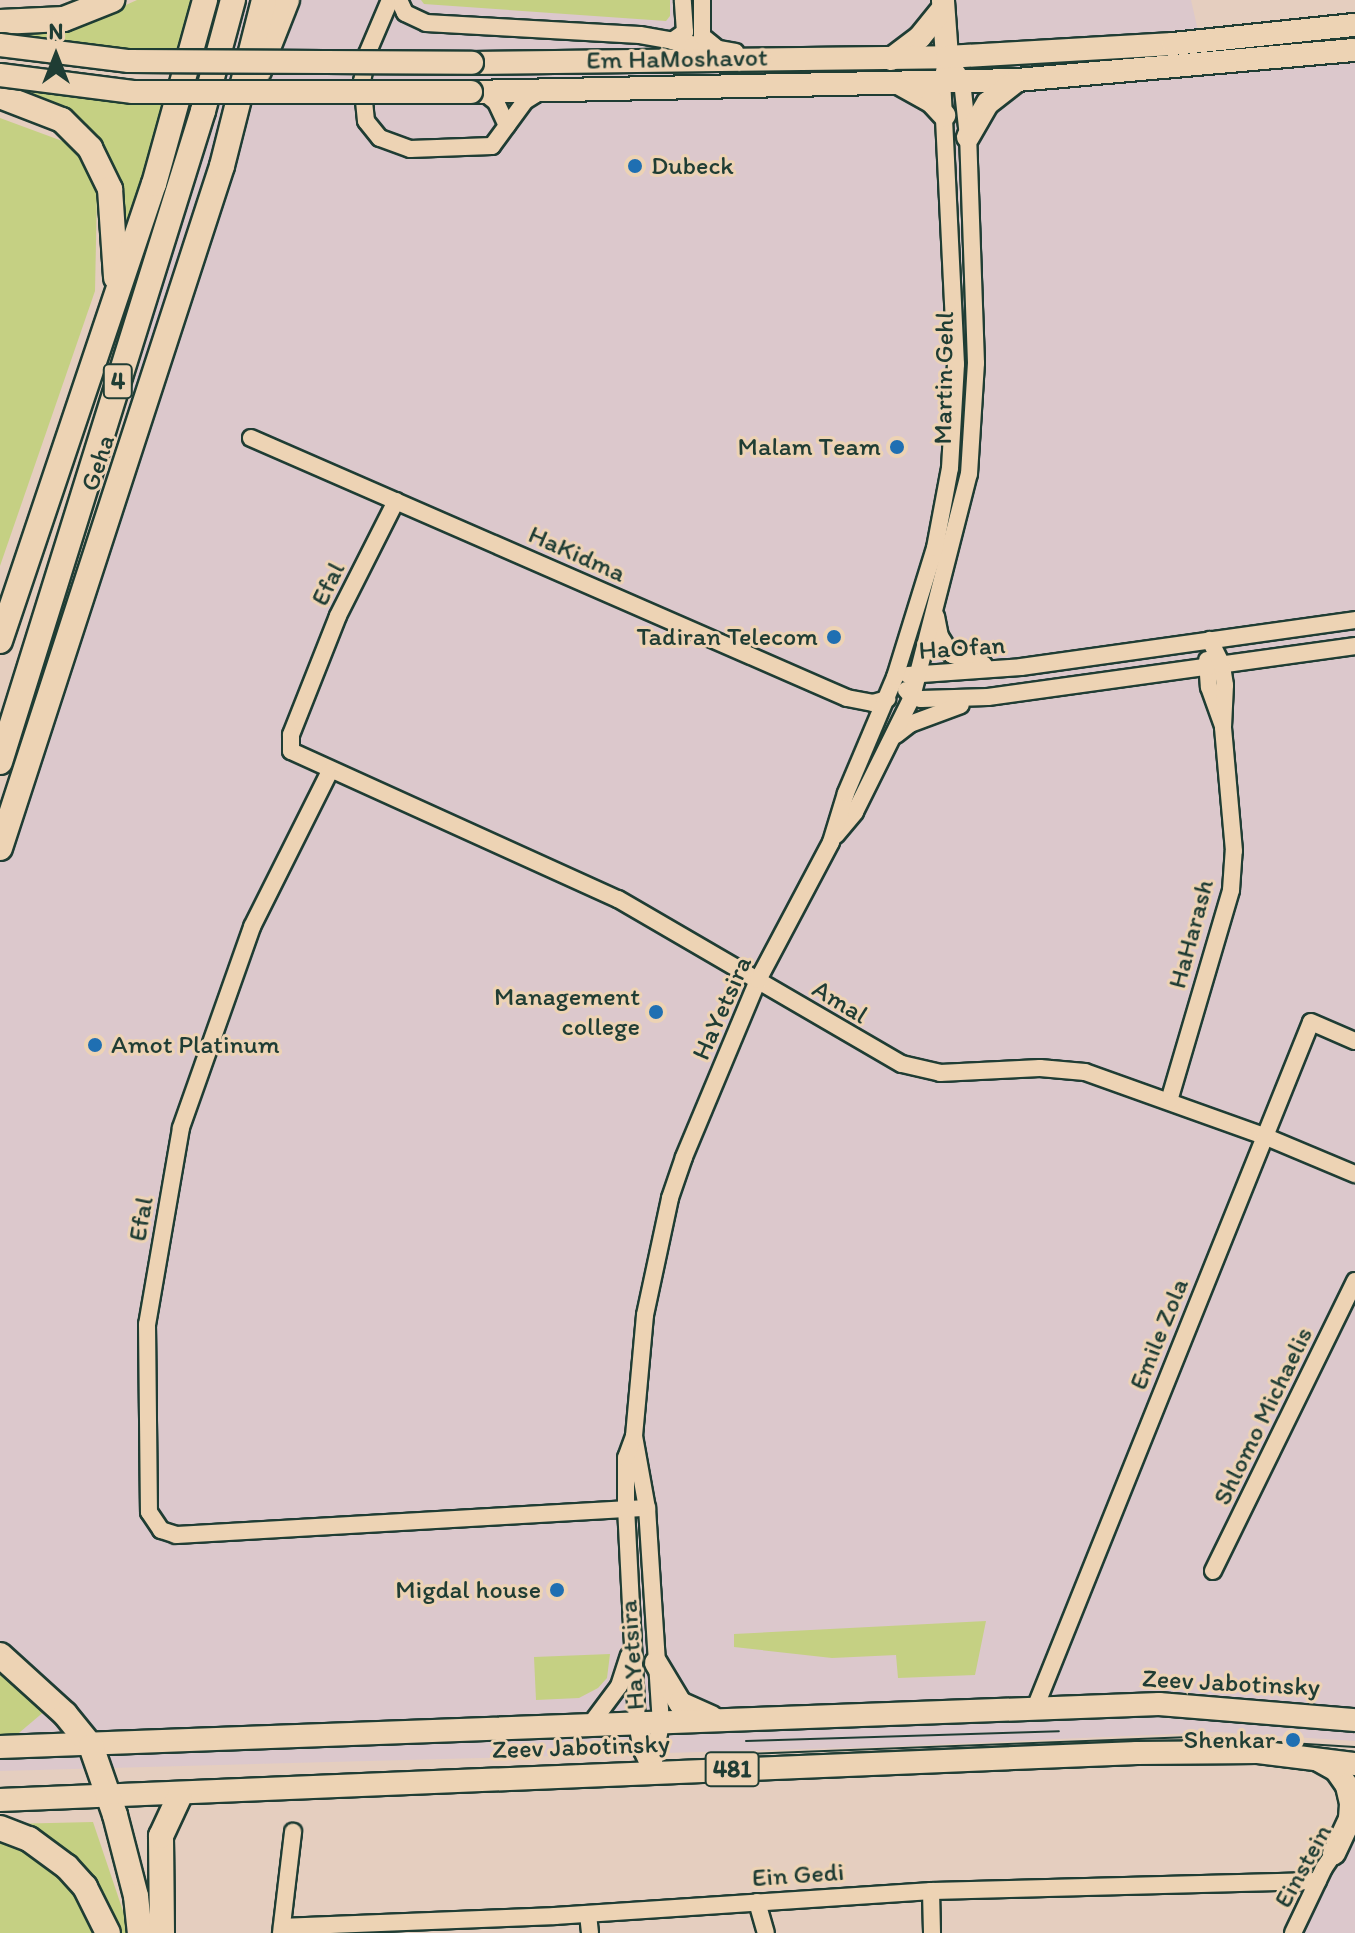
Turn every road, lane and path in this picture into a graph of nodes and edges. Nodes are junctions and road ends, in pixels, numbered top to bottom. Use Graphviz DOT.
graph roads {
  1 [pos="112,0"];
  2 [pos="205,0"];
  3 [pos="233,0"];
  4 [pos="264,0"];
  5 [pos="287,0"];
  6 [pos="390,0"];
  7 [pos="399,0"];
  8 [pos="683,0"];
  9 [pos="702,0"];
  10 [pos="943,4"];
  11 [pos="0,22"];
  12 [pos="381,22"];
  13 [pos="426,23"];
  14 [pos="1355,25"];
  15 [pos="672,41"];
  16 [pos="0,45"];
  17 [pos="719,49"];
  18 [pos="1355,50"];
  19 [pos="947,57"];
  20 [pos="891,59"];
  21 [pos="785,60"];
  22 [pos="0,75"];
  23 [pos="1017,80"];
  24 [pos="952,81"];
  25 [pos="897,82"];
  26 [pos="544,90"];
  27 [pos="477,92"];
  28 [pos="0,96"];
  29 [pos="944,115"];
  30 [pos="507,126"];
  31 [pos="968,137"];
  32 [pos="222,166"];
  33 [pos="113,304"];
  34 [pos="251,438"];
  35 [pos="396,501"];
  36 [pos="936,611"];
  37 [pos="1355,620"];
  38 [pos="1210,640"];
  39 [pos="0,641"];
  40 [pos="1355,646"];
  41 [pos="1021,667"];
  42 [pos="1214,667"];
  43 [pos="1169,673"];
  44 [pos="918,674"];
  45 [pos="895,677"];
  46 [pos="912,697"];
  47 [pos="988,697"];
  48 [pos="887,699"];
  49 [pos="1212,700"];
  50 [pos="1223,727"];
  51 [pos="892,739"];
  52 [pos="0,762"];
  53 [pos="330,771"];
  54 [pos="831,842"];
  55 [pos="0,848"];
  56 [pos="758,980"];
  57 [pos="1355,1041"];
  58 [pos="1169,1101"];
  59 [pos="1264,1136"];
  60 [pos="1355,1174"];
  61 [pos="1355,1281"];
  62 [pos="634,1436"];
  63 [pos="647,1508"];
  64 [pos="626,1509"];
  65 [pos="1213,1571"];
  66 [pos="633,1643"];
  67 [pos="0,1655"];
  68 [pos="656,1663"];
  69 [pos="1035,1708"];
  70 [pos="1355,1720"];
  71 [pos="741,1721"];
  72 [pos="661,1723"];
  73 [pos="637,1724"];
  74 [pos="590,1725"];
  75 [pos="91,1746"];
  76 [pos="0,1747"];
  77 [pos="1317,1759"];
  78 [pos="1355,1764"];
  79 [pos="652,1772"];
  80 [pos="180,1795"];
  81 [pos="109,1798"];
  82 [pos="0,1800"];
  83 [pos="1355,1823"];
  84 [pos="0,1828"];
  85 [pos="293,1832"];
  86 [pos="1334,1853"];
  87 [pos="1318,1881"];
  88 [pos="931,1891"];
  89 [pos="757,1902"];
  90 [pos="588,1914"];
  91 [pos="283,1931"];
  92 [pos="108,1933"];
  93 [pos="140,1933"];
  94 [pos="162,1933"];
  95 [pos="590,1933"];
  96 [pos="766,1933"];
  97 [pos="932,1933"];
  98 [pos="1293,1933"];
  1 -- 11 [label="highway"];
  2 -- 33 [label="highway"];
  3 -- 52 [label="highway, Geha / 4"];
  4 -- 32 [label="highway, Geha / 4"];
  5 -- 32 [label="highway"];
  6 -- 12 [label="street"];
  7 -- 13 [label="street"];
  8 -- 15 [label="street"];
  9 -- 17 [label="street"];
  10 -- 19 [label="main road, Martin Gehl"];
  10 -- 20 [label="main road"];
  12 -- 13 [label="street"];
  12 -- 30 [label="street"];
  13 -- 15 [label="street"];
  14 -- 19 [label="main road, Em HaMoshavot"];
  15 -- 17 [label="street"];
  16 -- 21 [label="main road, Em HaMoshavot, bridge"];
  17 -- 21 [label="street"];
  18 -- 23 [label="main road, Em HaMoshavot"];
  19 -- 20 [label="main road, Em HaMoshavot"];
  19 -- 24 [label="street, Martin Gehl"];
  20 -- 21 [label="main road, Em HaMoshavot"];
  22 -- 27 [label="main road, Em HaMoshavot, bridge"];
  23 -- 24 [label="main road, Em HaMoshavot"];
  23 -- 31 [label="main road"];
  24 -- 25 [label="main road, Em HaMoshavot"];
  24 -- 29 [label="street, Martin Gehl"];
  24 -- 31 [label="street, Martin Gehl"];
  25 -- 26 [label="main road, Em HaMoshavot"];
  25 -- 29 [label="main road"];
  26 -- 27 [label="main road, Em HaMoshavot"];
  26 -- 30 [label="street"];
  27 -- 30 [label="street"];
  28 -- 33 [label="highway"];
  29 -- 45 [label="street, Martin Gehl"];
  31 -- 36 [label="street, Martin Gehl"];
  32 -- 55 [label="highway, Geha / 4"];
  33 -- 39 [label="highway"];
  34 -- 35 [label="street, HaKidma"];
  35 -- 48 [label="street, HaKidma"];
  35 -- 53 [label="street, Efal"];
  36 -- 41 [label="street"];
  36 -- 44 [label="street, Martin Gehl"];
  37 -- 38 [label="street, HaOfan"];
  38 -- 41 [label="street, HaOfan"];
  38 -- 42 [label="street, HaHarash"];
  40 -- 42 [label="street, HaOfan"];
  41 -- 44 [label="street, HaOfan"];
  42 -- 43 [label="street, HaOfan"];
  42 -- 49 [label="street, HaHarash"];
  42 -- 50 [label="street, HaHarash"];
  43 -- 47 [label="street, HaOfan"];
  43 -- 49 [label="street"];
  44 -- 45 [label="street, HaOfan"];
  44 -- 46 [label="street, Martin Gehl"];
  45 -- 46 [label="street, HaOfan"];
  45 -- 48 [label="street, HaYetsira"];
  46 -- 47 [label="street, HaOfan"];
  46 -- 51 [label="street, HaYetsira"];
  47 -- 51 [label="street"];
  48 -- 54 [label="street, HaYetsira"];
  49 -- 50 [label="street, HaHarash"];
  50 -- 58 [label="street, HaHarash"];
  51 -- 54 [label="street, HaYetsira"];
  53 -- 56 [label="street, Amal"];
  53 -- 64 [label="street, Efal"];
  54 -- 56 [label="street, HaYetsira"];
  56 -- 58 [label="street, Amal"];
  56 -- 62 [label="street, HaYetsira"];
  57 -- 59 [label="street, Emile Zola"];
  58 -- 59 [label="street, Amal"];
  59 -- 60 [label="street, Amal"];
  59 -- 69 [label="street, Emile Zola"];
  61 -- 65 [label="street, Shlomo Michaelis"];
  62 -- 63 [label="street, HaYetsira"];
  62 -- 64 [label="street, HaYetsira"];
  63 -- 64 [label="street, Efal"];
  63 -- 68 [label="street, HaYetsira"];
  64 -- 66 [label="street, HaYetsira"];
  66 -- 73 [label="street, HaYetsira"];
  66 -- 74 [label="street"];
  67 -- 75 [label="highway"];
  68 -- 71 [label="main road"];
  68 -- 72 [label="street, HaYetsira"];
  69 -- 70 [label="main road, Zeev Jabotinsky / 481"];
  69 -- 71 [label="main road, Zeev Jabotinsky / 481"];
  71 -- 72 [label="main road, Zeev Jabotinsky / 481"];
  72 -- 73 [label="main road, Zeev Jabotinsky / 481"];
  72 -- 79 [label="street, HaYetsira"];
  73 -- 74 [label="main road, Zeev Jabotinsky / 481"];
  73 -- 79 [label="street, HaYetsira"];
  74 -- 75 [label="main road, Zeev Jabotinsky / 481"];
  75 -- 76 [label="main road, Zeev Jabotinsky / 481"];
  75 -- 81 [label="highway"];
  77 -- 78 [label="main road, Zeev Jabotinsky / 481"];
  77 -- 79 [label="main road, Zeev Jabotinsky / 481"];
  77 -- 86 [label="main road"];
  79 -- 80 [label="main road, Zeev Jabotinsky / 481"];
  80 -- 81 [label="main road, Zeev Jabotinsky / 481"];
  80 -- 94 [label="highway"];
  81 -- 82 [label="main road, Zeev Jabotinsky / 481"];
  81 -- 93 [label="highway"];
  83 -- 86 [label="street, Einstein"];
  84 -- 92 [label="highway"];
  85 -- 91 [label="street"];
  86 -- 87 [label="street, Einstein"];
  87 -- 88 [label="street, Ein Gedi"];
  87 -- 98 [label="street, Einstein"];
  88 -- 89 [label="street, Ein Gedi"];
  88 -- 97 [label="street"];
  89 -- 90 [label="street, Ein Gedi"];
  89 -- 96 [label="street"];
  90 -- 91 [label="street, Ein Gedi"];
  90 -- 95 [label="street"];
}
